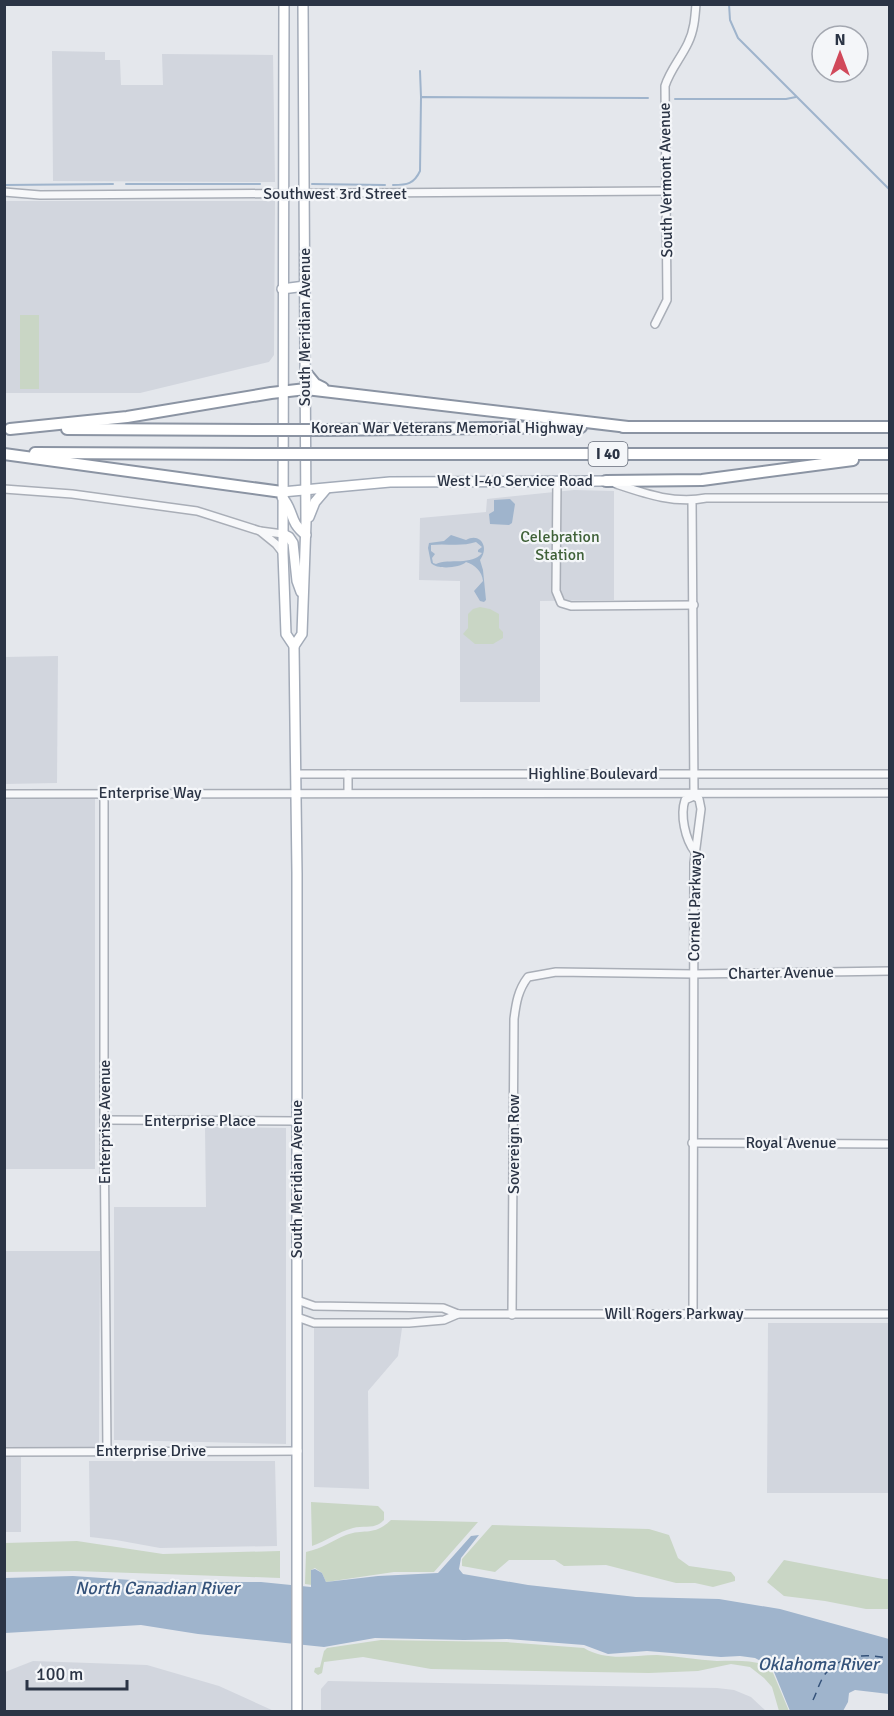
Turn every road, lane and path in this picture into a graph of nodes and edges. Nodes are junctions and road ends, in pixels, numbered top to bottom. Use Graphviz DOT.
graph roads {
  1 [pos="284,4"];
  2 [pos="696,4"];
  3 [pos="305,7"];
  4 [pos="667,191"];
  5 [pos="4,192"];
  6 [pos="282,194"];
  7 [pos="304,194"];
  8 [pos="305,286"];
  9 [pos="282,289"];
  10 [pos="655,324"];
  11 [pos="306,373"];
  12 [pos="306,389"];
  13 [pos="282,391"];
  14 [pos="329,391"];
  15 [pos="628,427"];
  16 [pos="890,427"];
  17 [pos="7,429"];
  18 [pos="4,453"];
  19 [pos="890,455"];
  20 [pos="606,480"];
  21 [pos="557,481"];
  22 [pos="4,489"];
  23 [pos="326,489"];
  24 [pos="306,491"];
  25 [pos="282,495"];
  26 [pos="890,498"];
  27 [pos="692,501"];
  28 [pos="306,522"];
  29 [pos="260,531"];
  30 [pos="283,534"];
  31 [pos="306,535"];
  32 [pos="283,553"];
  33 [pos="303,598"];
  34 [pos="694,605"];
  35 [pos="294,646"];
  36 [pos="296,774"];
  37 [pos="348,774"];
  38 [pos="694,774"];
  39 [pos="890,774"];
  40 [pos="104,793"];
  41 [pos="296,793"];
  42 [pos="348,793"];
  43 [pos="890,793"];
  44 [pos="4,794"];
  45 [pos="694,795"];
  46 [pos="695,852"];
  47 [pos="890,971"];
  48 [pos="694,974"];
  49 [pos="528,977"];
  50 [pos="104,1120"];
  51 [pos="297,1121"];
  52 [pos="692,1143"];
  53 [pos="890,1144"];
  54 [pos="297,1300"];
  55 [pos="372,1306"];
  56 [pos="398,1306"];
  57 [pos="458,1314"];
  58 [pos="693,1314"];
  59 [pos="890,1314"];
  60 [pos="512,1315"];
  61 [pos="297,1317"];
  62 [pos="371,1322"];
  63 [pos="398,1323"];
  64 [pos="106,1451"];
  65 [pos="298,1451"];
  66 [pos="4,1452"];
  67 [pos="297,1712"];
  1 -- 6 [label="main road, South Meridian Avenue"];
  2 -- 4 [label="street, South Vermont Avenue"];
  3 -- 7 [label="main road, South Meridian Avenue"];
  4 -- 7 [label="street, Southwest 3rd Street"];
  4 -- 10 [label="street, South Vermont Avenue"];
  5 -- 6 [label="street, Southwest 3rd Street"];
  6 -- 7 [label="street, Southwest 3rd Street"];
  6 -- 9 [label="main road, South Meridian Avenue"];
  7 -- 8 [label="main road, South Meridian Avenue"];
  8 -- 9 [label="main road"];
  8 -- 11 [label="main road, South Meridian Avenue"];
  9 -- 13 [label="main road, South Meridian Avenue"];
  11 -- 12 [label="main road, South Meridian Avenue"];
  11 -- 14 [label="highway"];
  12 -- 13 [label="highway"];
  12 -- 14 [label="highway"];
  12 -- 24 [label="main road, South Meridian Avenue"];
  13 -- 17 [label="highway"];
  13 -- 25 [label="main road, South Meridian Avenue"];
  14 -- 15 [label="highway"];
  15 -- 16 [label="highway, Korean War Veterans Memorial Highway / I 40"];
  15 -- 17 [label="highway, Korean War Veterans Memorial Highway / I 40, bridge"];
  18 -- 19 [label="highway, Korean War Veterans Memorial Highway / I 40, bridge"];
  18 -- 25 [label="highway"];
  19 -- 20 [label="highway"];
  20 -- 21 [label="main road, West I-40 Service Road"];
  20 -- 27 [label="street, West I-40 Service Road"];
  21 -- 23 [label="main road, West I-40 Service Road"];
  21 -- 34 [label="street"];
  22 -- 29 [label="street"];
  23 -- 24 [label="main road, West I-40 Service Road"];
  23 -- 28 [label="main road"];
  24 -- 25 [label="main road, West I-40 Service Road"];
  24 -- 28 [label="main road, South Meridian Avenue"];
  25 -- 30 [label="main road, South Meridian Avenue"];
  25 -- 31 [label="main road"];
  26 -- 27 [label="street, West I-40 Service Road"];
  27 -- 34 [label="street, Cornell Parkway"];
  28 -- 31 [label="main road, South Meridian Avenue"];
  29 -- 30 [label="street"];
  29 -- 32 [label="street"];
  30 -- 32 [label="main road, South Meridian Avenue"];
  30 -- 33 [label="main road"];
  31 -- 33 [label="main road, South Meridian Avenue"];
  32 -- 35 [label="main road, South Meridian Avenue"];
  33 -- 35 [label="main road, South Meridian Avenue"];
  34 -- 38 [label="street, Cornell Parkway"];
  35 -- 36 [label="main road, South Meridian Avenue"];
  36 -- 37 [label="street, Highline Boulevard"];
  36 -- 41 [label="main road, South Meridian Avenue"];
  37 -- 38 [label="street, Highline Boulevard"];
  37 -- 42 [label="street"];
  38 -- 39 [label="street, Highline Boulevard"];
  38 -- 45 [label="street, Cornell Parkway"];
  40 -- 41 [label="street, Enterprise Way"];
  40 -- 44 [label="street, Enterprise Way"];
  40 -- 50 [label="street, Enterprise Avenue"];
  41 -- 42 [label="street, Highline Boulevard"];
  41 -- 51 [label="main road, South Meridian Avenue"];
  42 -- 45 [label="street, Highline Boulevard"];
  43 -- 45 [label="street, Highline Boulevard"];
  45 -- 46 [label="street, Cornell Parkway"];
  45 -- 46 [label="street"];
  46 -- 48 [label="street, Cornell Parkway"];
  47 -- 48 [label="street, Charter Avenue"];
  48 -- 49 [label="street, Charter Avenue"];
  48 -- 52 [label="street, Cornell Parkway"];
  49 -- 60 [label="street, Sovereign Row"];
  50 -- 51 [label="street, Enterprise Place"];
  50 -- 64 [label="street, Enterprise Avenue"];
  51 -- 54 [label="main road, South Meridian Avenue"];
  52 -- 53 [label="street, Royal Avenue"];
  52 -- 58 [label="street, Cornell Parkway"];
  54 -- 55 [label="street, Will Rogers Parkway"];
  54 -- 61 [label="main road, South Meridian Avenue"];
  55 -- 56 [label="street, Will Rogers Parkway"];
  55 -- 62 [label="street"];
  56 -- 57 [label="street, Will Rogers Parkway"];
  56 -- 63 [label="street"];
  57 -- 60 [label="street, Will Rogers Parkway"];
  57 -- 63 [label="street, Will Rogers Parkway"];
  58 -- 59 [label="street, Will Rogers Parkway"];
  58 -- 60 [label="street, Will Rogers Parkway"];
  61 -- 62 [label="street, Will Rogers Parkway"];
  61 -- 65 [label="main road, South Meridian Avenue"];
  62 -- 63 [label="street, Will Rogers Parkway"];
  64 -- 65 [label="street, Enterprise Drive"];
  64 -- 66 [label="street, Enterprise Drive"];
  65 -- 67 [label="main road, South Meridian Avenue"];
}
